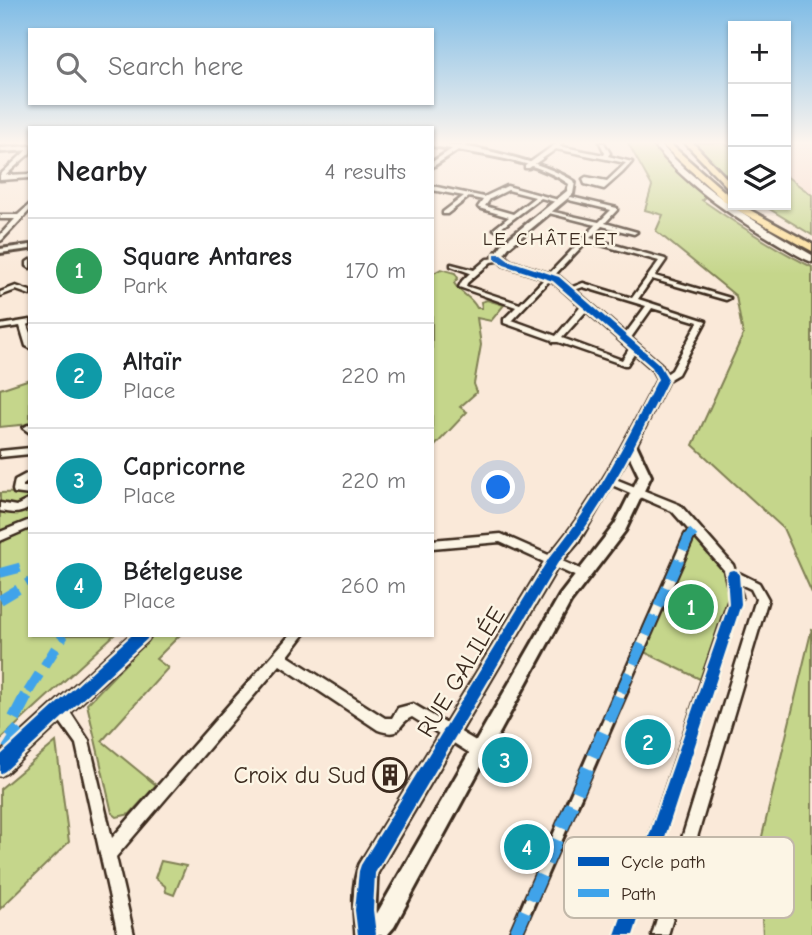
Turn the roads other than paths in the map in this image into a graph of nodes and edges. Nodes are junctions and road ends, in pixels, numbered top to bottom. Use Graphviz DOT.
graph roads {
  1 [pos="563,187"];
  2 [pos="695,187"];
  3 [pos="714,187"];
  4 [pos="434,188"];
  5 [pos="469,195"];
  6 [pos="540,196"];
  7 [pos="487,199"];
  8 [pos="571,199"];
  9 [pos="728,199"];
  10 [pos="559,201"];
  11 [pos="28,207"];
  12 [pos="746,210"];
  13 [pos="752,210"];
  14 [pos="762,210"];
  15 [pos="546,212"];
  16 [pos="445,213"];
  17 [pos="513,216"];
  18 [pos="0,217"];
  19 [pos="19,217"];
  20 [pos="600,224"];
  21 [pos="497,229"];
  22 [pos="634,232"];
  23 [pos="0,239"];
  24 [pos="586,239"];
  25 [pos="812,243"];
  26 [pos="28,247"];
  27 [pos="0,251"];
  28 [pos="499,257"];
  29 [pos="812,259"];
  30 [pos="453,265"];
  31 [pos="475,272"];
  32 [pos="550,276"];
  33 [pos="651,278"];
  34 [pos="569,290"];
  35 [pos="28,292"];
  36 [pos="0,294"];
  37 [pos="726,298"];
  38 [pos="634,300"];
  39 [pos="651,305"];
  40 [pos="520,306"];
  41 [pos="586,306"];
  42 [pos="27,322"];
  43 [pos="0,327"];
  44 [pos="556,340"];
  45 [pos="625,340"];
  46 [pos="634,348"];
  47 [pos="663,379"];
  48 [pos="631,444"];
  49 [pos="28,450"];
  50 [pos="0,454"];
  51 [pos="28,476"];
  52 [pos="608,480"];
  53 [pos="28,491"];
  54 [pos="638,492"];
  55 [pos="28,504"];
  56 [pos="0,507"];
  57 [pos="17,510"];
  58 [pos="28,523"];
  59 [pos="28,524"];
  60 [pos="695,531"];
  61 [pos="0,537"];
  62 [pos="434,544"];
  63 [pos="553,561"];
  64 [pos="583,575"];
  65 [pos="733,575"];
  66 [pos="140,637"];
  67 [pos="296,637"];
  68 [pos="279,657"];
  69 [pos="61,711"];
  70 [pos="450,733"];
  71 [pos="481,752"];
  72 [pos="0,766"];
  73 [pos="657,837"];
  74 [pos="690,837"];
  75 [pos="108,853"];
  76 [pos="630,918"];
  77 [pos="665,918"];
  78 [pos="126,935"];
  79 [pos="367,935"];
  80 [pos="373,935"];
  81 [pos="515,935"];
  82 [pos="624,935"];
  83 [pos="660,935"];
  1 -- 10 [label="street"];
  2 -- 29 [label="main road"];
  3 -- 9 [label="highway"];
  4 -- 5 [label="street"];
  5 -- 7 [label="street"];
  5 -- 16 [label="street"];
  6 -- 7 [label="street"];
  6 -- 10 [label="street"];
  6 -- 17 [label="street"];
  7 -- 17 [label="street"];
  8 -- 20 [label="street"];
  10 -- 15 [label="street"];
  11 -- 19 [label="street"];
  12 -- 25 [label="highway"];
  13 -- 25 [label="highway"];
  14 -- 25 [label="highway"];
  15 -- 20 [label="street"];
  15 -- 28 [label="street"];
  17 -- 21 [label="street"];
  18 -- 19 [label="street"];
  19 -- 23 [label="street"];
  20 -- 22 [label="street"];
  20 -- 24 [label="street"];
  24 -- 32 [label="street"];
  24 -- 33 [label="street"];
  26 -- 27 [label="street"];
  28 -- 31 [label="street"];
  28 -- 32 [label="street"];
  30 -- 31 [label="street"];
  31 -- 40 [label="street"];
  32 -- 34 [label="street"];
  32 -- 40 [label="street"];
  33 -- 37 [label="street"];
  33 -- 38 [label="street"];
  34 -- 38 [label="street"];
  34 -- 41 [label="street"];
  35 -- 36 [label="street"];
  38 -- 39 [label="street"];
  39 -- 45 [label="street"];
  39 -- 47 [label="street"];
  40 -- 44 [label="street"];
  41 -- 44 [label="street"];
  41 -- 45 [label="street"];
  42 -- 43 [label="street"];
  44 -- 46 [label="street"];
  45 -- 46 [label="street"];
  46 -- 47 [label="street"];
  47 -- 48 [label="street, RUE GALILÉE"];
  48 -- 52 [label="street, RUE GALILÉE"];
  48 -- 54 [label="street"];
  49 -- 50 [label="street"];
  51 -- 53 [label="street"];
  52 -- 54 [label="street"];
  52 -- 63 [label="street, RUE GALILÉE"];
  54 -- 60 [label="street"];
  54 -- 64 [label="street"];
  55 -- 57 [label="street"];
  56 -- 57 [label="street"];
  57 -- 58 [label="street"];
  59 -- 61 [label="street"];
  60 -- 65 [label="street"];
  60 -- 81 [label="street"];
  62 -- 63 [label="street"];
  63 -- 64 [label="street"];
  63 -- 70 [label="street, RUE GALILÉE"];
  64 -- 71 [label="street"];
  65 -- 73 [label="street"];
  65 -- 74 [label="street"];
  66 -- 69 [label="street"];
  67 -- 68 [label="street"];
  68 -- 70 [label="street"];
  68 -- 75 [label="street"];
  69 -- 72 [label="street"];
  69 -- 75 [label="street"];
  70 -- 71 [label="street"];
  70 -- 79 [label="street, RUE GALILÉE"];
  71 -- 80 [label="street"];
  75 -- 78 [label="street"];
  76 -- 82 [label="street"];
  77 -- 83 [label="street"];
}
